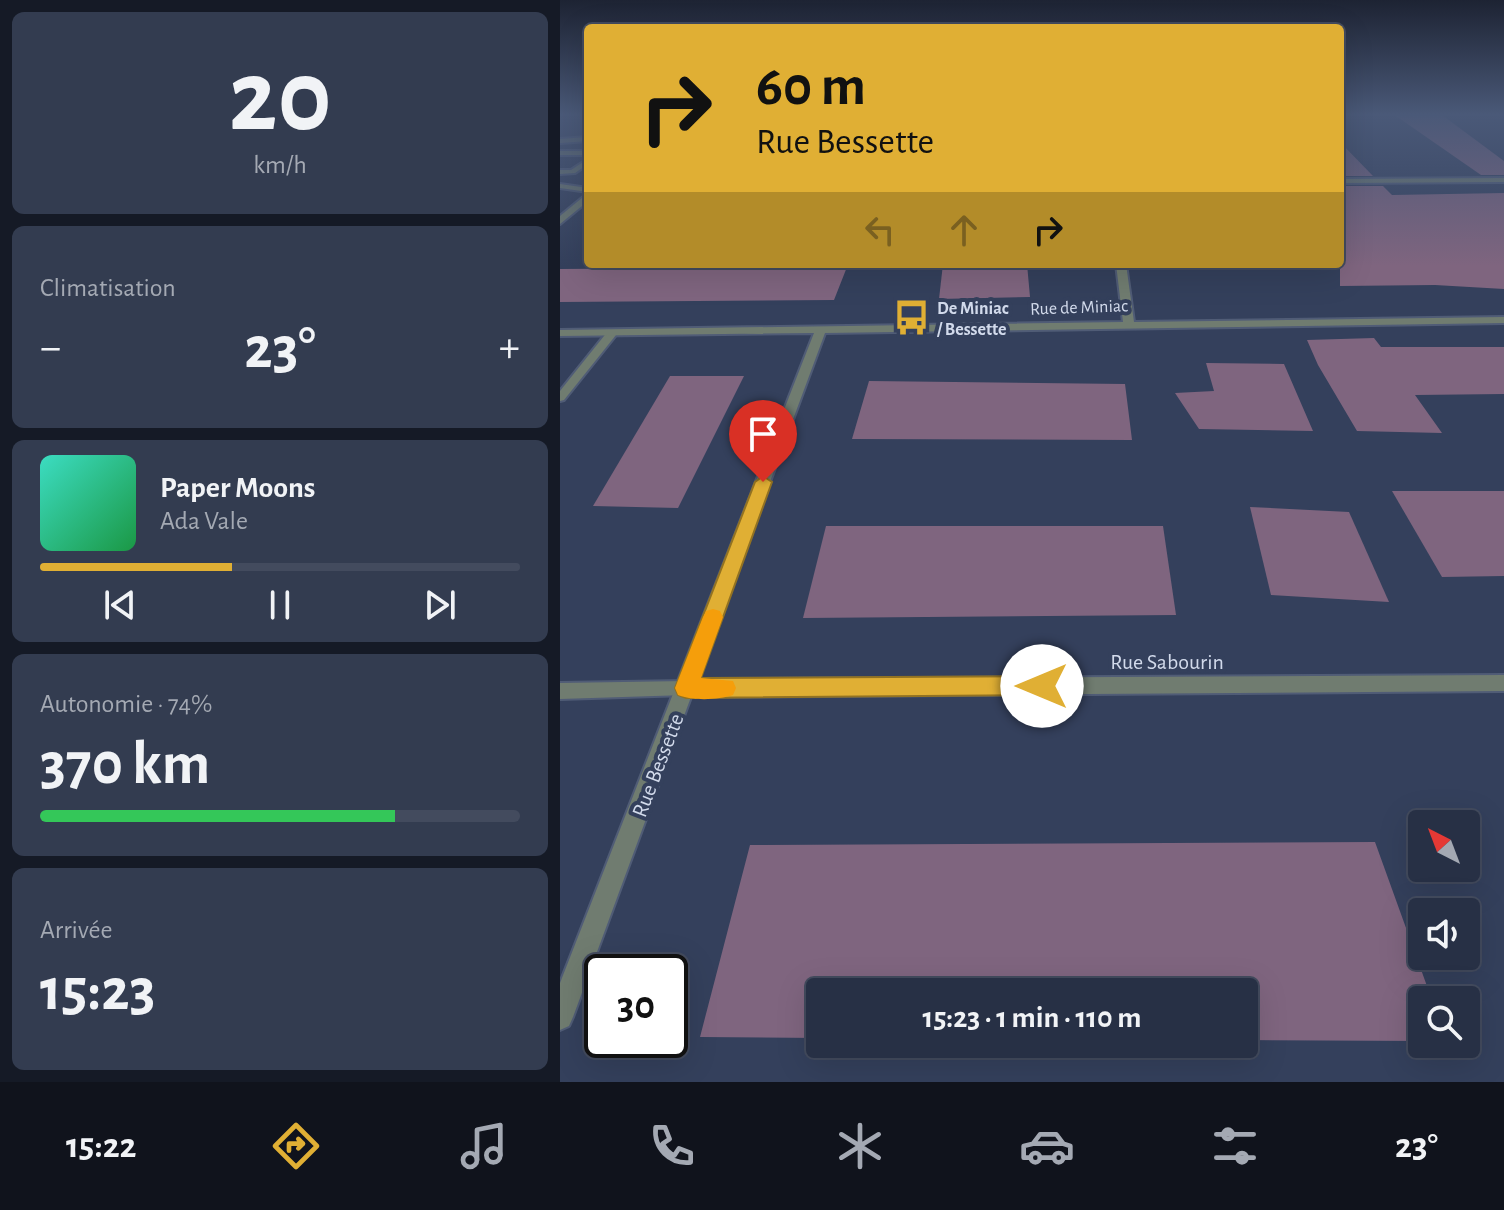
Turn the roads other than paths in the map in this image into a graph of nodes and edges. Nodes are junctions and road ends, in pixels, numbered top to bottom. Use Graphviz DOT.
graph roads {
  1 [pos="582,165"];
  2 [pos="560,172"];
  3 [pos="1504,180"];
  4 [pos="1344,181"];
  5 [pos="560,186"];
  6 [pos="584,192"];
  7 [pos="584,197"];
  8 [pos="561,219"];
  9 [pos="1122,268"];
  10 [pos="1504,320"];
  11 [pos="1129,323"];
  12 [pos="820,331"];
  13 [pos="560,333"];
  14 [pos="612,333"];
  15 [pos="560,398"];
  16 [pos="1504,683"];
  17 [pos="686,688"];
  18 [pos="560,691"];
  19 [pos="560,1017"];
  1 -- 2 [label="lane"];
  3 -- 4 [label="street"];
  5 -- 6 [label="lane"];
  7 -- 8 [label="street"];
  9 -- 11 [label="street"];
  10 -- 11 [label="street, Rue de Miniac"];
  11 -- 12 [label="street, Rue de Miniac"];
  12 -- 14 [label="street, Rue de Miniac"];
  12 -- 17 [label="street, Rue Bessette"];
  13 -- 14 [label="street, Rue de Miniac"];
  14 -- 15 [label="lane"];
  16 -- 17 [label="street, Rue Sabourin"];
  17 -- 18 [label="lane"];
  17 -- 19 [label="street, Rue Bessette"];
}
